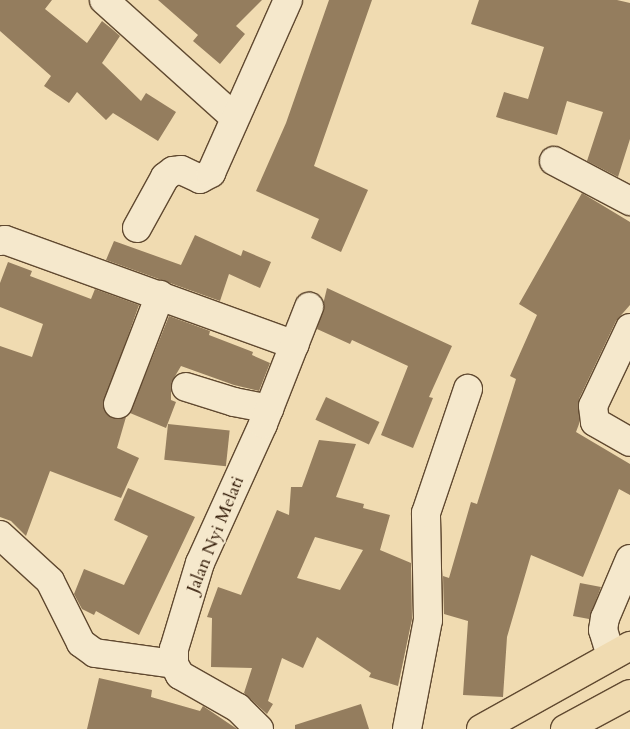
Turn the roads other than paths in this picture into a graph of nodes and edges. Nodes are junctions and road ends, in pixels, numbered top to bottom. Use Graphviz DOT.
graph roads {
  1 [pos="104,0"];
  2 [pos="288,0"];
  3 [pos="234,117"];
  4 [pos="554,161"];
  5 [pos="630,201"];
  6 [pos="138,228"];
  7 [pos="0,241"];
  8 [pos="160,296"];
  9 [pos="309,307"];
  10 [pos="630,328"];
  11 [pos="295,345"];
  12 [pos="186,387"];
  13 [pos="468,389"];
  14 [pos="118,404"];
  15 [pos="269,409"];
  16 [pos="630,442"];
  17 [pos="0,536"];
  18 [pos="630,559"];
  19 [pos="621,651"];
  20 [pos="174,664"];
  21 [pos="630,694"];
  22 [pos="571,727"];
  23 [pos="259,729"];
  24 [pos="407,729"];
  25 [pos="481,729"];
  1 -- 3 [label="street"];
  2 -- 3 [label="street"];
  3 -- 6 [label="street"];
  4 -- 5 [label="street"];
  7 -- 8 [label="street"];
  8 -- 11 [label="street"];
  8 -- 14 [label="street"];
  9 -- 11 [label="street, Jalan Nyi Melati"];
  10 -- 16 [label="street"];
  11 -- 15 [label="street, Jalan Nyi Melati"];
  12 -- 15 [label="street"];
  13 -- 24 [label="street"];
  15 -- 20 [label="street, Jalan Nyi Melati"];
  17 -- 20 [label="street"];
  18 -- 19 [label="street"];
  19 -- 25 [label="main road"];
  20 -- 23 [label="street"];
  21 -- 22 [label="main road"];
}
